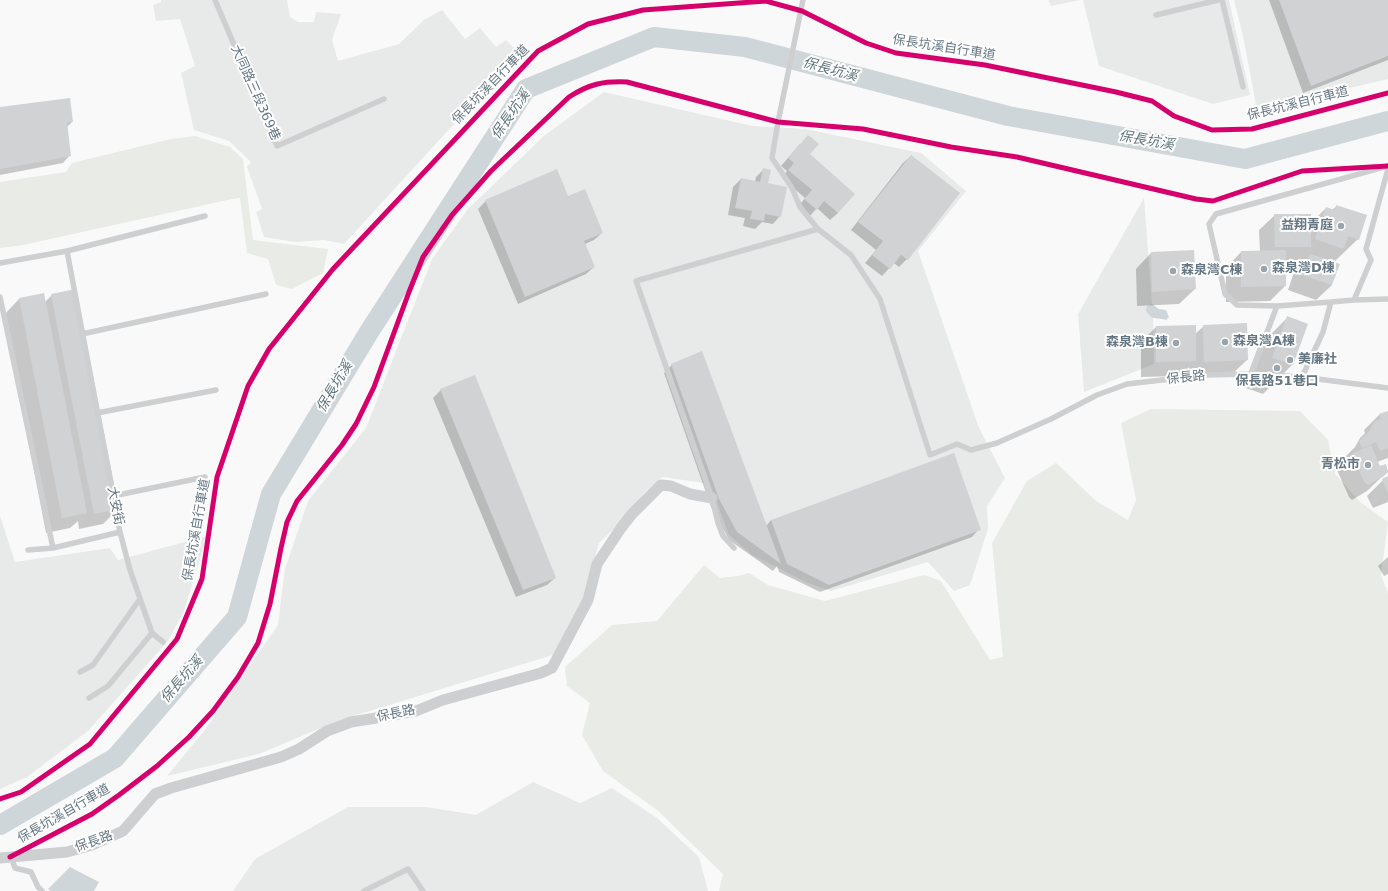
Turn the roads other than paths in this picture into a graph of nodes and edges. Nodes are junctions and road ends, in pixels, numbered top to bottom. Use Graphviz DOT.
graph roads {
  1 [pos="215,0"];
  2 [pos="803,0"];
  3 [pos="1218,0"];
  4 [pos="1222,0"];
  5 [pos="1156,15"];
  6 [pos="1243,87"];
  7 [pos="384,99"];
  8 [pos="1388,166"];
  9 [pos="1388,169"];
  10 [pos="205,216"];
  11 [pos="818,229"];
  12 [pos="67,251"];
  13 [pos="0,263"];
  14 [pos="266,294"];
  15 [pos="0,297"];
  16 [pos="1388,299"];
  17 [pos="1354,300"];
  18 [pos="1331,302"];
  19 [pos="1277,306"];
  20 [pos="82,334"];
  21 [pos="1251,374"];
  22 [pos="1302,377"];
  23 [pos="1388,388"];
  24 [pos="216,390"];
  25 [pos="97,413"];
  26 [pos="205,477"];
  27 [pos="113,496"];
  28 [pos="712,498"];
  29 [pos="120,532"];
  30 [pos="53,548"];
  31 [pos="734,548"];
  32 [pos="28,550"];
  33 [pos="140,599"];
  34 [pos="152,633"];
  35 [pos="163,642"];
  36 [pos="80,672"];
  37 [pos="89,698"];
  38 [pos="5,857"];
  39 [pos="42,891"];
  40 [pos="364,891"];
  41 [pos="423,891"];
  1 -- 7 [label="lane, 大同路三段369巷"];
  2 -- 11 [label="lane"];
  3 -- 5 [label="lane"];
  4 -- 6 [label="lane"];
  8 -- 19 [label="lane"];
  9 -- 17 [label="lane"];
  10 -- 12 [label="lane"];
  11 -- 21 [label="lane, 保長路"];
  11 -- 28 [label="lane"];
  12 -- 13 [label="lane"];
  12 -- 20 [label="lane, 大安街"];
  14 -- 20 [label="lane"];
  15 -- 30 [label="lane"];
  16 -- 17 [label="lane"];
  17 -- 18 [label="lane"];
  18 -- 19 [label="lane"];
  18 -- 22 [label="lane"];
  19 -- 21 [label="lane"];
  20 -- 25 [label="lane, 大安街"];
  21 -- 22 [label="lane, 保長路"];
  22 -- 23 [label="lane, 保長路"];
  24 -- 25 [label="lane"];
  25 -- 27 [label="lane, 大安街"];
  26 -- 27 [label="lane"];
  27 -- 29 [label="lane, 大安街"];
  28 -- 31 [label="lane"];
  28 -- 38 [label="street, 保長路"];
  29 -- 30 [label="lane, 大安街"];
  29 -- 33 [label="lane"];
  30 -- 32 [label="lane, 大安街"];
  33 -- 34 [label="lane"];
  33 -- 36 [label="lane"];
  34 -- 35 [label="lane"];
  34 -- 37 [label="lane"];
  38 -- 39 [label="lane"];
  40 -- 41 [label="lane"];
}
